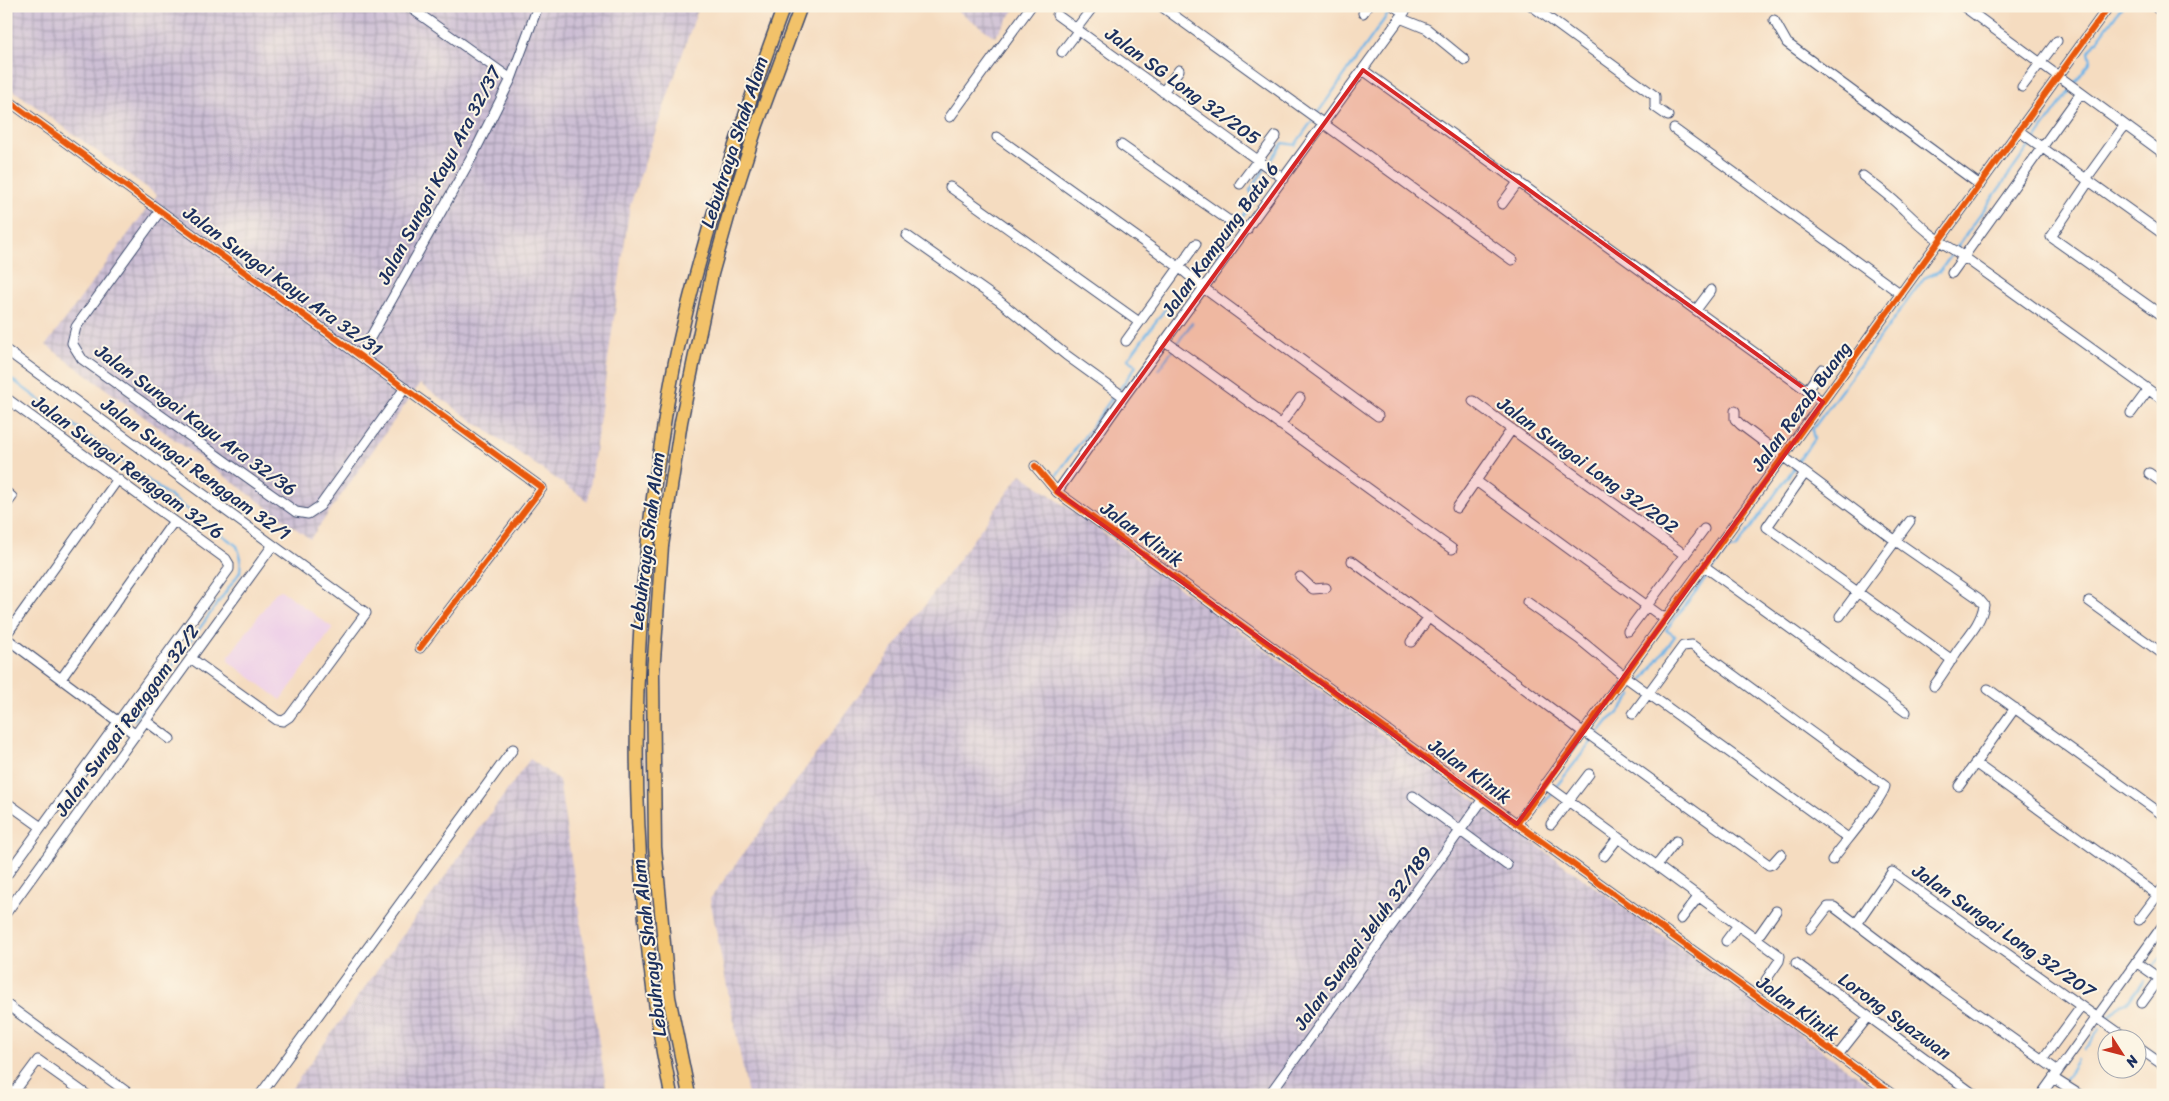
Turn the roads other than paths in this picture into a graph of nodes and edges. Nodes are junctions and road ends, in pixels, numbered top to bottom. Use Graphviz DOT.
graph roads {
  1 [pos="408,6"];
  2 [pos="538,6"];
  3 [pos="784,6"];
  4 [pos="801,6"];
  5 [pos="1031,6"];
  6 [pos="1162,6"];
  7 [pos="1394,6"];
  8 [pos="1532,6"];
  9 [pos="1962,6"];
  10 [pos="2109,6"];
  11 [pos="1092,8"];
  12 [pos="1174,10"];
  13 [pos="1404,12"];
  14 [pos="1057,16"];
  15 [pos="1774,20"];
  16 [pos="1077,30"];
  17 [pos="2057,41"];
  18 [pos="1062,52"];
  19 [pos="1465,60"];
  20 [pos="2040,63"];
  21 [pos="1179,70"];
  22 [pos="1363,70"];
  23 [pos="2058,77"];
  24 [pos="511,80"];
  25 [pos="2022,87"];
  26 [pos="2075,89"];
  27 [pos="1163,92"];
  28 [pos="6,100"];
  29 [pos="1668,116"];
  30 [pos="950,117"];
  31 [pos="1318,121"];
  32 [pos="2125,125"];
  33 [pos="1674,129"];
  34 [pos="2019,131"];
  35 [pos="1276,136"];
  36 [pos="997,137"];
  37 [pos="2036,143"];
  38 [pos="1121,145"];
  39 [pos="2163,153"];
  40 [pos="1262,162"];
  41 [pos="1863,176"];
  42 [pos="1284,179"];
  43 [pos="2088,180"];
  44 [pos="1519,181"];
  45 [pos="1240,184"];
  46 [pos="1980,185"];
  47 [pos="950,187"];
  48 [pos="1502,204"];
  49 [pos="160,211"];
  50 [pos="1247,230"];
  51 [pos="2163,234"];
  52 [pos="906,235"];
  53 [pos="1939,242"];
  54 [pos="1196,244"];
  55 [pos="1956,252"];
  56 [pos="1512,260"];
  57 [pos="1180,268"];
  58 [pos="1952,273"];
  59 [pos="1204,289"];
  60 [pos="1711,290"];
  61 [pos="1901,294"];
  62 [pos="1696,310"];
  63 [pos="2163,316"];
  64 [pos="1139,322"];
  65 [pos="1126,340"];
  66 [pos="1170,345"];
  67 [pos="6,350"];
  68 [pos="360,356"];
  69 [pos="1822,369"];
  70 [pos="405,388"];
  71 [pos="1807,390"];
  72 [pos="2148,390"];
  73 [pos="1124,397"];
  74 [pos="6,398"];
  75 [pos="1300,398"];
  76 [pos="2163,400"];
  77 [pos="1473,401"];
  78 [pos="1822,402"];
  79 [pos="1735,410"];
  80 [pos="2131,413"];
  81 [pos="1378,416"];
  82 [pos="1280,425"];
  83 [pos="1512,429"];
  84 [pos="1783,456"];
  85 [pos="1035,466"];
  86 [pos="1798,469"];
  87 [pos="2149,473"];
  88 [pos="118,479"];
  89 [pos="1476,481"];
  90 [pos="2163,483"];
  91 [pos="1057,492"];
  92 [pos="9,495"];
  93 [pos="6,505"];
  94 [pos="1457,508"];
  95 [pos="174,521"];
  96 [pos="1910,521"];
  97 [pos="1704,528"];
  98 [pos="1896,541"];
  99 [pos="273,545"];
  100 [pos="1452,549"];
  101 [pos="1685,555"];
  102 [pos="1352,561"];
  103 [pos="1711,571"];
  104 [pos="1300,577"];
  105 [pos="1326,588"];
  106 [pos="1857,593"];
  107 [pos="2088,601"];
  108 [pos="1527,602"];
  109 [pos="1647,606"];
  110 [pos="1840,616"];
  111 [pos="1429,617"];
  112 [pos="1665,618"];
  113 [pos="1628,632"];
  114 [pos="6,637"];
  115 [pos="1411,642"];
  116 [pos="420,648"];
  117 [pos="2163,654"];
  118 [pos="192,659"];
  119 [pos="1952,660"];
  120 [pos="1624,676"];
  121 [pos="61,679"];
  122 [pos="1934,686"];
  123 [pos="1988,689"];
  124 [pos="1649,692"];
  125 [pos="2015,708"];
  126 [pos="1906,712"];
  127 [pos="1633,714"];
  128 [pos="146,721"];
  129 [pos="118,722"];
  130 [pos="136,735"];
  131 [pos="1588,735"];
  132 [pos="170,739"];
  133 [pos="513,749"];
  134 [pos="1976,763"];
  135 [pos="1589,774"];
  136 [pos="1959,786"];
  137 [pos="1557,792"];
  138 [pos="1414,796"];
  139 [pos="1483,799"];
  140 [pos="6,802"];
  141 [pos="2163,815"];
  142 [pos="1517,824"];
  143 [pos="1551,824"];
  144 [pos="41,827"];
  145 [pos="1461,831"];
  146 [pos="1618,838"];
  147 [pos="1848,838"];
  148 [pos="1676,841"];
  149 [pos="1781,854"];
  150 [pos="1604,856"];
  151 [pos="1832,860"];
  152 [pos="1507,865"];
  153 [pos="1657,865"];
  154 [pos="6,876"];
  155 [pos="2161,894"];
  156 [pos="1699,896"];
  157 [pos="1776,911"];
  158 [pos="6,913"];
  159 [pos="1681,919"];
  160 [pos="2139,920"];
  161 [pos="1856,924"];
  162 [pos="1738,925"];
  163 [pos="2163,925"];
  164 [pos="1812,929"];
  165 [pos="1757,938"];
  166 [pos="1726,942"];
  167 [pos="2136,962"];
  168 [pos="1796,963"];
  169 [pos="2162,978"];
  170 [pos="1766,980"];
  171 [pos="2142,1003"];
  172 [pos="6,1004"];
  173 [pos="2081,1007"];
  174 [pos="1868,1017"];
  175 [pos="2097,1017"];
  176 [pos="2112,1028"];
  177 [pos="2146,1053"];
  178 [pos="1838,1055"];
  179 [pos="2042,1060"];
  180 [pos="2163,1066"];
  181 [pos="2056,1074"];
  182 [pos="12,1095"];
  183 [pos="87,1095"];
  184 [pos="131,1095"];
  185 [pos="260,1095"];
  186 [pos="671,1095"];
  187 [pos="689,1095"];
  188 [pos="1269,1095"];
  189 [pos="1893,1095"];
  190 [pos="1975,1095"];
  191 [pos="2041,1095"];
  192 [pos="2080,1095"];
  1 -- 24 [label="street"];
  2 -- 24 [label="street, Jalan Sungai Kayu Ara 32/37"];
  3 -- 186 [label="highway, Lebuhraya Shah Alam"];
  4 -- 187 [label="highway, Lebuhraya Shah Alam"];
  5 -- 30 [label="street"];
  6 -- 12 [label="street"];
  7 -- 13 [label="street"];
  8 -- 29 [label="street"];
  9 -- 20 [label="street"];
  10 -- 23 [label="street, Jalan Rezab Buang"];
  11 -- 16 [label="street"];
  12 -- 31 [label="street"];
  13 -- 19 [label="street"];
  13 -- 22 [label="street, Jalan Kampung Batu 6"];
  14 -- 16 [label="street, Jalan SG Long 32/205"];
  15 -- 46 [label="street"];
  16 -- 18 [label="street"];
  16 -- 27 [label="street, Jalan SG Long 32/205"];
  17 -- 20 [label="street"];
  20 -- 23 [label="street"];
  20 -- 25 [label="street"];
  21 -- 27 [label="street"];
  22 -- 31 [label="street, Jalan Kampung Batu 6"];
  22 -- 44 [label="street"];
  23 -- 26 [label="street"];
  23 -- 34 [label="street, Jalan Rezab Buang"];
  24 -- 68 [label="street, Jalan Sungai Kayu Ara 32/37"];
  26 -- 32 [label="street"];
  26 -- 37 [label="street"];
  27 -- 40 [label="street, Jalan SG Long 32/205"];
  28 -- 49 [label="street, Jalan Sungai Kayu Ara 32/31"];
  31 -- 42 [label="street, Jalan Kampung Batu 6"];
  31 -- 56 [label="street"];
  32 -- 39 [label="street"];
  32 -- 43 [label="street"];
  33 -- 61 [label="street"];
  34 -- 37 [label="street"];
  34 -- 46 [label="street, Jalan Rezab Buang"];
  35 -- 40 [label="street"];
  36 -- 57 [label="street"];
  37 -- 43 [label="street"];
  37 -- 55 [label="street"];
  38 -- 50 [label="street"];
  40 -- 42 [label="street, Jalan SG Long 32/205"];
  40 -- 45 [label="street"];
  41 -- 53 [label="street"];
  42 -- 50 [label="street, Jalan Kampung Batu 6"];
  43 -- 51 [label="street"];
  43 -- 63 [label="street"];
  44 -- 48 [label="street"];
  44 -- 62 [label="street"];
  46 -- 53 [label="street, Jalan Rezab Buang"];
  47 -- 64 [label="street"];
  49 -- 68 [label="street, Jalan Sungai Kayu Ara 32/31"];
  49 -- 70 [label="street, Jalan Sungai Kayu Ara 32/36"];
  50 -- 59 [label="street, Jalan Kampung Batu 6"];
  52 -- 73 [label="street"];
  53 -- 55 [label="street"];
  53 -- 61 [label="street, Jalan Rezab Buang"];
  54 -- 57 [label="street"];
  55 -- 58 [label="street"];
  55 -- 72 [label="street"];
  57 -- 59 [label="street"];
  57 -- 64 [label="street"];
  59 -- 66 [label="street, Jalan Kampung Batu 6"];
  59 -- 81 [label="street"];
  60 -- 62 [label="street"];
  61 -- 78 [label="street, Jalan Rezab Buang"];
  62 -- 71 [label="street"];
  64 -- 65 [label="street"];
  66 -- 73 [label="street, Jalan Kampung Batu 6"];
  66 -- 82 [label="street"];
  67 -- 99 [label="street, Jalan Sungai Renggam 32/1"];
  68 -- 70 [label="street, Jalan Sungai Kayu Ara 32/31"];
  69 -- 71 [label="street"];
  70 -- 116 [label="street, Jalan Sungai Kayu Ara 32/31"];
  71 -- 78 [label="street"];
  72 -- 76 [label="street"];
  72 -- 80 [label="street"];
  73 -- 91 [label="street, Jalan Kampung Batu 6"];
  74 -- 88 [label="street, Jalan Sungai Renggam 32/6"];
  75 -- 82 [label="street"];
  77 -- 83 [label="street, Jalan Sungai Long 32/202"];
  78 -- 84 [label="street, Jalan Rezab Buang"];
  79 -- 84 [label="street"];
  82 -- 100 [label="street"];
  83 -- 89 [label="street"];
  83 -- 101 [label="street, Jalan Sungai Long 32/202"];
  84 -- 86 [label="street"];
  84 -- 103 [label="street, Jalan Rezab Buang"];
  85 -- 91 [label="street, Jalan Klinik"];
  86 -- 98 [label="street"];
  86 -- 106 [label="street"];
  87 -- 90 [label="street"];
  88 -- 95 [label="street, Jalan Sungai Renggam 32/6"];
  88 -- 114 [label="street"];
  89 -- 94 [label="street"];
  89 -- 109 [label="street"];
  91 -- 139 [label="street, Jalan Klinik"];
  92 -- 93 [label="street"];
  95 -- 121 [label="street"];
  95 -- 129 [label="street, Jalan Sungai Renggam 32/6"];
  96 -- 98 [label="street"];
  97 -- 101 [label="street"];
  98 -- 106 [label="street"];
  98 -- 119 [label="street"];
  99 -- 118 [label="street, Jalan Sungai Renggam 32/2"];
  99 -- 118 [label="street, Jalan Sungai Renggam 32/1"];
  101 -- 109 [label="street"];
  102 -- 111 [label="street"];
  103 -- 112 [label="street, Jalan Rezab Buang"];
  103 -- 126 [label="street"];
  104 -- 105 [label="street"];
  106 -- 110 [label="street"];
  106 -- 119 [label="street"];
  107 -- 117 [label="street"];
  108 -- 120 [label="street"];
  109 -- 112 [label="street"];
  109 -- 113 [label="street"];
  111 -- 115 [label="street"];
  111 -- 131 [label="street"];
  112 -- 120 [label="street, Jalan Rezab Buang"];
  114 -- 121 [label="street"];
  118 -- 128 [label="street, Jalan Sungai Renggam 32/2"];
  119 -- 122 [label="street"];
  120 -- 124 [label="street"];
  120 -- 131 [label="street, Jalan Rezab Buang"];
  121 -- 129 [label="street"];
  123 -- 125 [label="street"];
  124 -- 127 [label="street"];
  124 -- 147 [label="street"];
  124 -- 147 [label="street"];
  125 -- 134 [label="street"];
  125 -- 141 [label="street"];
  128 -- 130 [label="street, Jalan Sungai Renggam 32/2"];
  128 -- 132 [label="street"];
  129 -- 130 [label="street"];
  129 -- 144 [label="street"];
  130 -- 158 [label="street, Jalan Sungai Renggam 32/2"];
  131 -- 137 [label="street, Jalan Rezab Buang"];
  131 -- 149 [label="street"];
  133 -- 185 [label="street"];
  134 -- 136 [label="street"];
  134 -- 155 [label="street"];
  135 -- 137 [label="street"];
  137 -- 142 [label="street, Jalan Rezab Buang"];
  137 -- 143 [label="street"];
  137 -- 146 [label="street"];
  138 -- 145 [label="street"];
  139 -- 142 [label="street, Jalan Klinik"];
  139 -- 145 [label="street, Jalan Sungai Jeluh 32/189"];
  140 -- 144 [label="street"];
  142 -- 178 [label="street, Jalan Klinik"];
  144 -- 154 [label="street"];
  145 -- 152 [label="street"];
  145 -- 188 [label="street, Jalan Sungai Jeluh 32/189"];
  146 -- 150 [label="street"];
  146 -- 153 [label="street"];
  147 -- 151 [label="street"];
  148 -- 153 [label="street"];
  153 -- 156 [label="street"];
  155 -- 160 [label="street"];
  156 -- 159 [label="street"];
  156 -- 162 [label="street"];
  157 -- 165 [label="street"];
  161 -- 164 [label="street"];
  161 -- 173 [label="street, Jalan Sungai Long 32/207"];
  161 -- 179 [label="street"];
  162 -- 165 [label="street"];
  162 -- 166 [label="street"];
  163 -- 167 [label="street"];
  165 -- 170 [label="street"];
  167 -- 169 [label="street"];
  167 -- 175 [label="street"];
  168 -- 174 [label="street, Lorong Syazwan"];
  169 -- 171 [label="street"];
  172 -- 184 [label="street"];
  173 -- 175 [label="street, Jalan Sungai Long 32/207"];
  173 -- 179 [label="street"];
  174 -- 178 [label="street"];
  174 -- 190 [label="street, Lorong Syazwan"];
  175 -- 176 [label="street, Jalan Sungai Long 32/207"];
  175 -- 181 [label="street"];
  177 -- 180 [label="street"];
  178 -- 189 [label="street, Jalan Klinik"];
  179 -- 181 [label="street"];
  181 -- 191 [label="street"];
  181 -- 192 [label="street"];
  182 -- 183 [label="street"];
}
